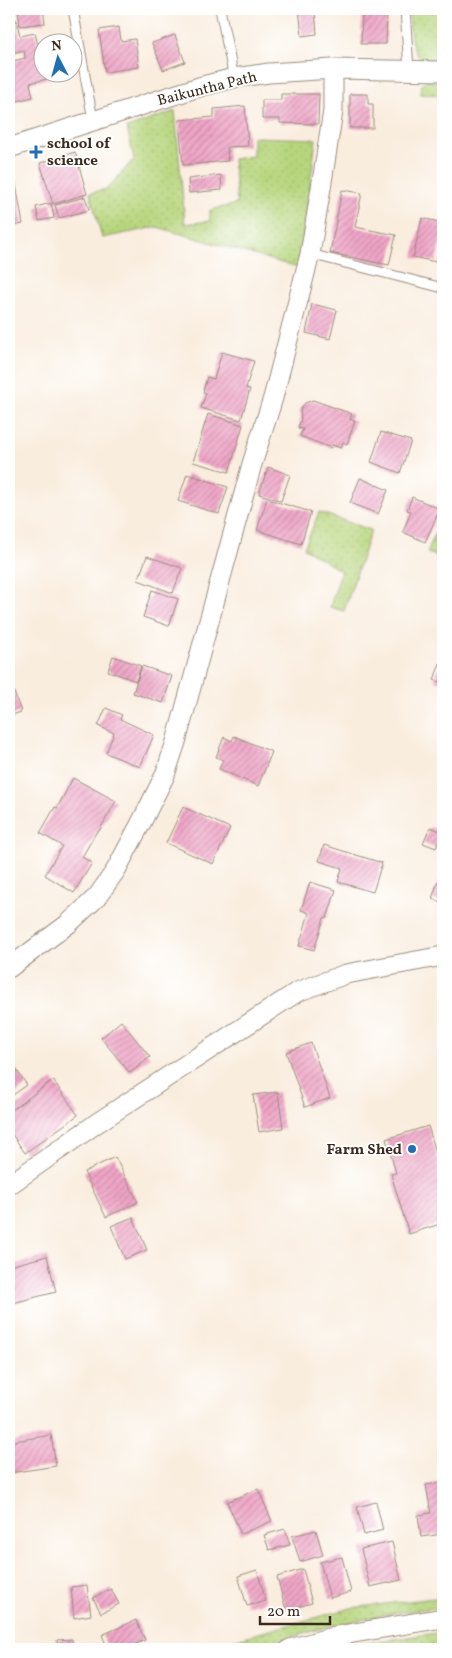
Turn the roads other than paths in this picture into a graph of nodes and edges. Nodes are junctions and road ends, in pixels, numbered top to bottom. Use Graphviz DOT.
graph roads {
  1 [pos="73,9"];
  2 [pos="220,9"];
  3 [pos="405,9"];
  4 [pos="333,70"];
  5 [pos="409,70"];
  6 [pos="443,71"];
  7 [pos="234,78"];
  8 [pos="93,120"];
  9 [pos="9,148"];
  10 [pos="310,254"];
  11 [pos="443,288"];
  12 [pos="443,956"];
  13 [pos="9,968"];
  14 [pos="9,1185"];
  15 [pos="443,1618"];
  16 [pos="290,1649"];
  1 -- 8 [label="lane"];
  2 -- 7 [label="lane"];
  3 -- 5 [label="lane"];
  4 -- 5 [label="street, Baikuntha Path"];
  4 -- 7 [label="street, Baikuntha Path"];
  4 -- 10 [label="street"];
  5 -- 6 [label="street, Baikuntha Path"];
  7 -- 8 [label="street, Baikuntha Path"];
  8 -- 9 [label="street, Baikuntha Path"];
  10 -- 11 [label="lane"];
  10 -- 13 [label="street"];
  12 -- 14 [label="street"];
  15 -- 16 [label="street"];
}
